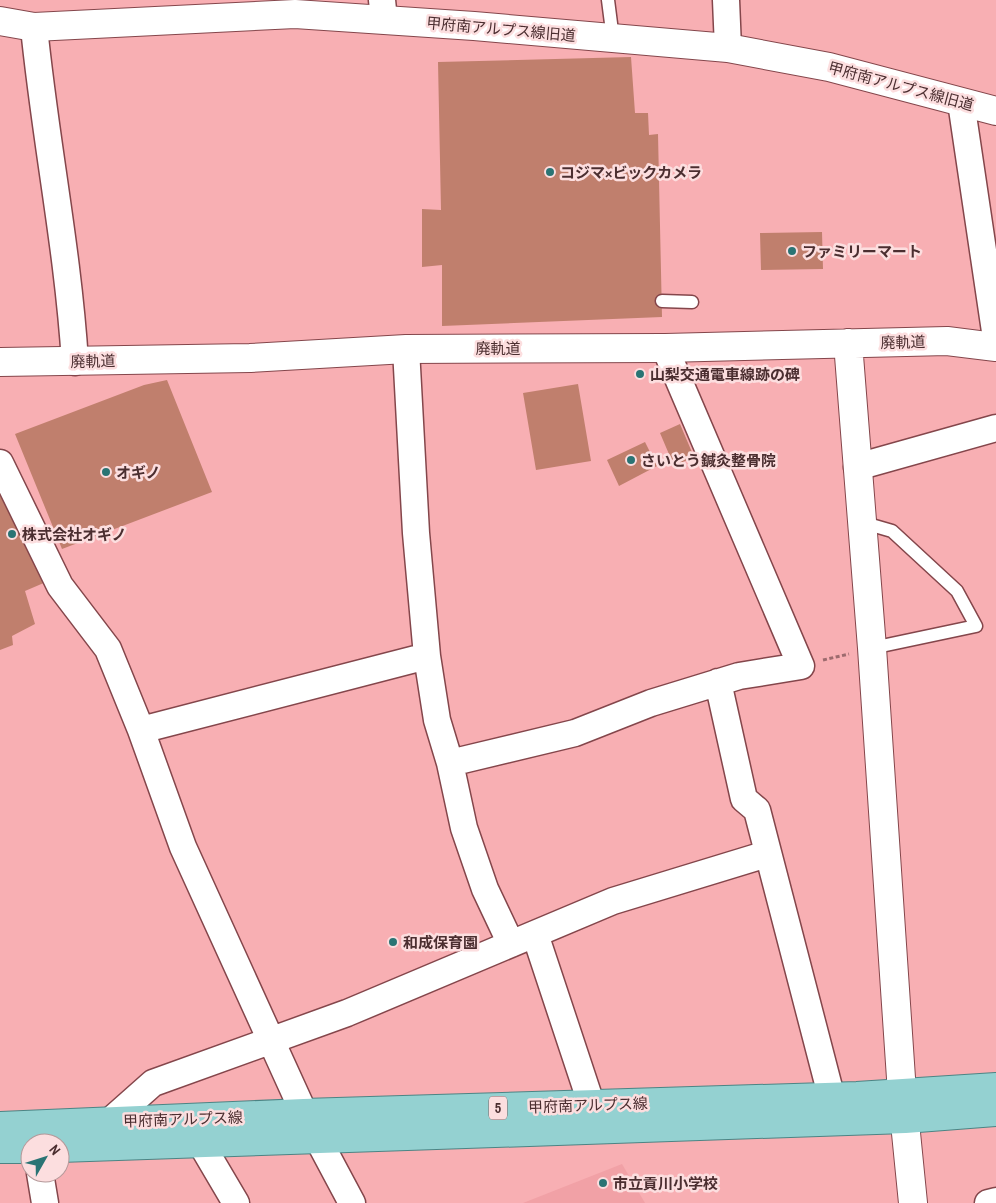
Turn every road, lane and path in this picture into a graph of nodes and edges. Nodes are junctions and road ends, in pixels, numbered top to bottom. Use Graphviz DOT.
graph roads {
  1 [pos="608,0"];
  2 [pos="726,0"];
  3 [pos="383,10"];
  4 [pos="0,20"];
  5 [pos="34,27"];
  6 [pos="613,39"];
  7 [pos="728,48"];
  8 [pos="961,102"];
  9 [pos="996,111"];
  10 [pos="662,301"];
  11 [pos="692,302"];
  12 [pos="996,338"];
  13 [pos="848,343"];
  14 [pos="996,347"];
  15 [pos="665,348"];
  16 [pos="406,349"];
  17 [pos="0,362"];
  18 [pos="75,362"];
  19 [pos="996,428"];
  20 [pos="0,463"];
  21 [pos="857,467"];
  22 [pos="861,522"];
  23 [pos="872,648"];
  24 [pos="427,656"];
  25 [pos="801,666"];
  26 [pos="718,682"];
  27 [pos="141,730"];
  28 [pos="450,763"];
  29 [pos="767,854"];
  30 [pos="535,934"];
  31 [pos="511,944"];
  32 [pos="271,1039"];
  33 [pos="996,1088"];
  34 [pos="831,1096"];
  35 [pos="592,1106"];
  36 [pos="904,1106"];
  37 [pos="996,1112"];
  38 [pos="304,1113"];
  39 [pos="109,1122"];
  40 [pos="0,1126"];
  41 [pos="317,1138"];
  42 [pos="200,1142"];
  43 [pos="70,1148"];
  44 [pos="0,1149"];
  45 [pos="20,1149"];
  46 [pos="42,1183"];
  47 [pos="996,1201"];
  48 [pos="45,1203"];
  49 [pos="236,1203"];
  50 [pos="352,1203"];
  51 [pos="913,1203"];
  52 [pos="988,1203"];
  1 -- 6 [label="lane"];
  2 -- 7 [label="street"];
  3 -- 5 [label="street, 甲府南アルプス線旧道"];
  3 -- 6 [label="street, 甲府南アルプス線旧道"];
  4 -- 5 [label="street, 甲府南アルプス線旧道"];
  5 -- 18 [label="street"];
  6 -- 7 [label="street, 甲府南アルプス線旧道"];
  7 -- 8 [label="street, 甲府南アルプス線旧道"];
  8 -- 9 [label="street, 甲府南アルプス線旧道"];
  8 -- 12 [label="street"];
  10 -- 11 [label="lane"];
  13 -- 14 [label="street, 廃軌道"];
  13 -- 15 [label="street, 廃軌道"];
  13 -- 21 [label="street"];
  15 -- 16 [label="street, 廃軌道"];
  15 -- 25 [label="street"];
  16 -- 18 [label="street, 廃軌道"];
  16 -- 24 [label="street"];
  17 -- 18 [label="street, 廃軌道"];
  19 -- 21 [label="street"];
  20 -- 27 [label="street"];
  21 -- 22 [label="street"];
  22 -- 23 [label="street"];
  22 -- 23 [label="lane"];
  23 -- 25 [label="path"];
  23 -- 36 [label="street"];
  24 -- 27 [label="street"];
  24 -- 28 [label="street"];
  25 -- 26 [label="street"];
  26 -- 28 [label="street"];
  26 -- 29 [label="street"];
  27 -- 32 [label="street"];
  28 -- 31 [label="street"];
  29 -- 30 [label="street"];
  29 -- 34 [label="street"];
  30 -- 31 [label="street"];
  30 -- 35 [label="street"];
  31 -- 32 [label="street"];
  32 -- 38 [label="street"];
  32 -- 39 [label="street"];
  33 -- 36 [label="main road, 甲府南アルプス線 / 5"];
  34 -- 35 [label="main road, 甲府南アルプス線 / 5"];
  34 -- 36 [label="main road, 甲府南アルプス線 / 5"];
  35 -- 38 [label="main road, 甲府南アルプス線 / 5"];
  36 -- 37 [label="main road, 甲府南アルプス線 / 5"];
  36 -- 41 [label="main road, 甲府南アルプス線 / 5"];
  36 -- 51 [label="street"];
  38 -- 39 [label="main road, 甲府南アルプス線 / 5"];
  38 -- 41 [label="street"];
  39 -- 40 [label="main road, 甲府南アルプス線 / 5"];
  41 -- 42 [label="main road, 甲府南アルプス線 / 5"];
  41 -- 50 [label="street"];
  42 -- 43 [label="main road, 甲府南アルプス線 / 5"];
  42 -- 49 [label="street"];
  44 -- 45 [label="main road"];
  46 -- 48 [label="street"];
  47 -- 52 [label="street"];
}
